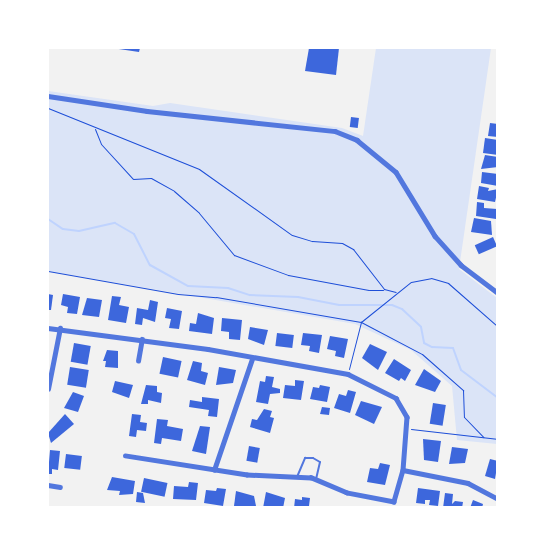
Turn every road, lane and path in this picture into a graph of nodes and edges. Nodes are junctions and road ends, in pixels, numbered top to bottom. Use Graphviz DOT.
graph roads {
  1 [pos="48,96"];
  2 [pos="48,108"];
  3 [pos="96,129"];
  4 [pos="48,270"];
  5 [pos="384,289"];
  6 [pos="397,292"];
  7 [pos="498,293"];
  8 [pos="361,322"];
  9 [pos="498,326"];
  10 [pos="48,328"];
  11 [pos="60,328"];
  12 [pos="142,339"];
  13 [pos="252,358"];
  14 [pos="138,361"];
  15 [pos="348,374"];
  16 [pos="48,389"];
  17 [pos="407,429"];
  18 [pos="482,437"];
  19 [pos="498,439"];
  20 [pos="125,456"];
  21 [pos="214,470"];
  22 [pos="403,470"];
  23 [pos="297,477"];
  24 [pos="316,480"];
  25 [pos="48,485"];
  26 [pos="60,487"];
  27 [pos="498,499"];
  1 -- 7 [label="street"];
  2 -- 3 [label="path"];
  3 -- 5 [label="path"];
  3 -- 5 [label="path"];
  4 -- 8 [label="path"];
  5 -- 6 [label="path"];
  6 -- 8 [label="path"];
  6 -- 9 [label="path"];
  8 -- 15 [label="path"];
  8 -- 18 [label="path"];
  10 -- 11 [label="street"];
  11 -- 12 [label="street"];
  11 -- 16 [label="street"];
  12 -- 13 [label="street"];
  12 -- 14 [label="street"];
  13 -- 15 [label="street"];
  13 -- 21 [label="street"];
  15 -- 17 [label="street"];
  17 -- 18 [label="path"];
  17 -- 22 [label="street"];
  18 -- 19 [label="path"];
  20 -- 21 [label="street"];
  21 -- 23 [label="street"];
  22 -- 24 [label="street"];
  22 -- 27 [label="street"];
  23 -- 24 [label="street"];
  23 -- 24 [label="lane"];
  25 -- 26 [label="street"];
}
